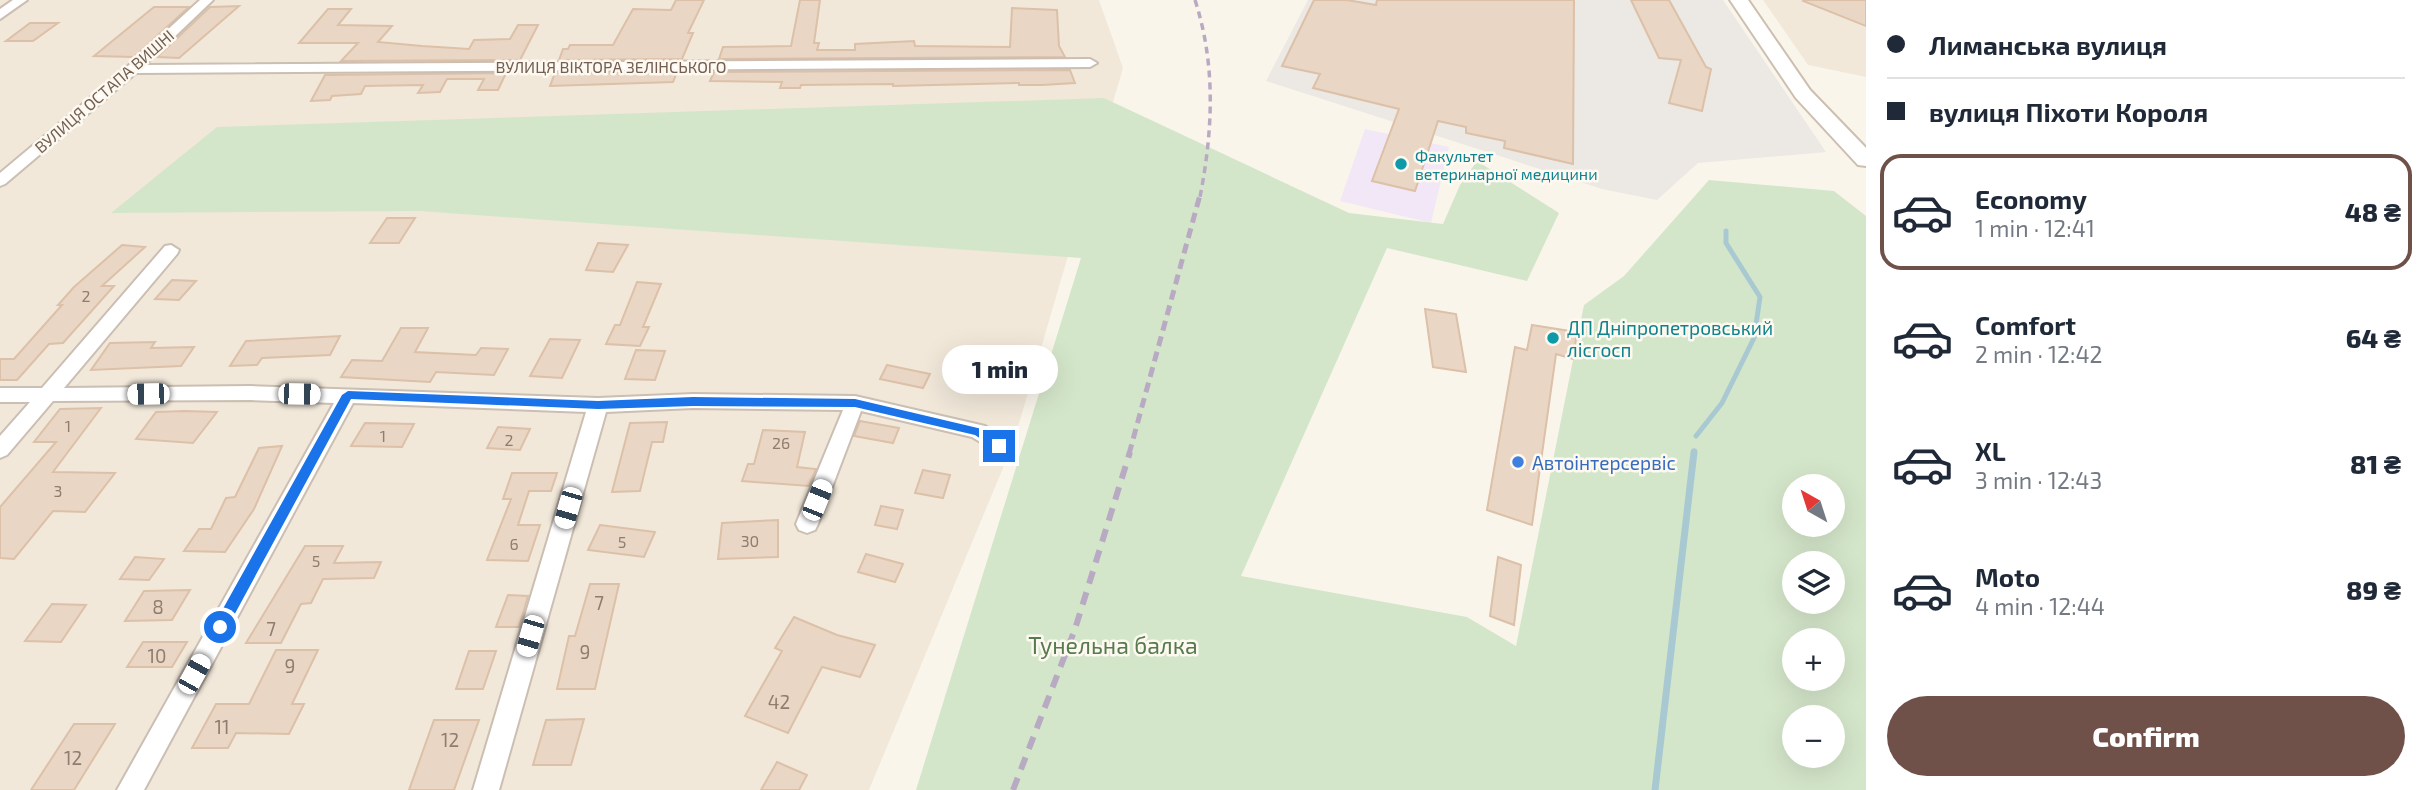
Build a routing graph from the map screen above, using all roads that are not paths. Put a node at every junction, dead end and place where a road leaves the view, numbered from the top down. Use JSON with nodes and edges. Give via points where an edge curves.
{"nodes":[{"id":1,"x":21,"y":0,"type":"edge"},
{"id":2,"x":207,"y":0,"type":"edge"},
{"id":3,"x":1739,"y":0,"type":"edge"},
{"id":4,"x":0,"y":15,"type":"edge"},
{"id":5,"x":1090,"y":63,"type":"dead end"},
{"id":6,"x":133,"y":69,"type":"junction"},
{"id":7,"x":1866,"y":160,"type":"edge"},
{"id":8,"x":0,"y":181,"type":"edge"},
{"id":9,"x":171,"y":250,"type":"dead end"},
{"id":10,"x":0,"y":395,"type":"edge"},
{"id":11,"x":348,"y":395,"type":"junction"},
{"id":12,"x":46,"y":396,"type":"junction"},
{"id":13,"x":855,"y":403,"type":"junction"},
{"id":14,"x":598,"y":405,"type":"junction"},
{"id":15,"x":999,"y":446,"type":"dead end"},
{"id":16,"x":0,"y":450,"type":"edge"},
{"id":17,"x":807,"y":524,"type":"dead end"},
{"id":18,"x":130,"y":790,"type":"edge"},
{"id":19,"x":486,"y":790,"type":"edge"}],
"edges":[{"from":1,"to":4,"type":"street"},
{"from":2,"to":6,"type":"street","name":"ВУЛИЦЯ ОСТАПА ВИШНІ"},
{"from":3,"to":7,"type":"main road","via":[[1803,94]]},
{"from":5,"to":6,"type":"street","name":"ВУЛИЦЯ ВІКТОРА ЗЕЛІНСЬКОГО"},
{"from":6,"to":8,"type":"street","name":"ВУЛИЦЯ ОСТАПА ВИШНІ"},
{"from":9,"to":12,"type":"street"},
{"from":10,"to":12,"type":"street"},
{"from":11,"to":12,"type":"street"},
{"from":11,"to":14,"type":"street"},
{"from":11,"to":18,"type":"street"},
{"from":12,"to":16,"type":"street"},
{"from":13,"to":14,"type":"street"},
{"from":13,"to":15,"type":"street","via":[[978,432]]},
{"from":13,"to":17,"type":"street"},
{"from":14,"to":19,"type":"street"}]}
